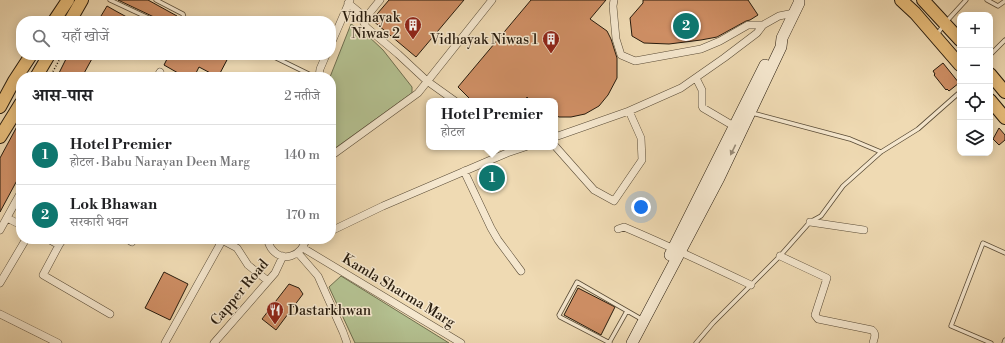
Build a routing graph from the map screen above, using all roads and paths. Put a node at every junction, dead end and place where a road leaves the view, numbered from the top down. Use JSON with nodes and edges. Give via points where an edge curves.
{"nodes":[{"id":1,"x":68,"y":0,"type":"edge"},
{"id":2,"x":110,"y":0,"type":"edge"},
{"id":3,"x":156,"y":0,"type":"edge"},
{"id":4,"x":380,"y":0,"type":"edge"},
{"id":5,"x":492,"y":0,"type":"edge"},
{"id":6,"x":614,"y":0,"type":"edge"},
{"id":7,"x":901,"y":0,"type":"edge"},
{"id":8,"x":923,"y":0,"type":"edge"},
{"id":9,"x":966,"y":0,"type":"edge"},
{"id":10,"x":988,"y":0,"type":"edge"},
{"id":11,"x":79,"y":1,"type":"edge"},
{"id":12,"x":801,"y":1,"type":"edge"},
{"id":13,"x":1005,"y":1,"type":"edge"},
{"id":14,"x":349,"y":2,"type":"edge"},
{"id":15,"x":794,"y":13,"type":"junction"},
{"id":16,"x":57,"y":16,"type":"edge"},
{"id":17,"x":72,"y":16,"type":"edge"},
{"id":18,"x":144,"y":16,"type":"edge"},
{"id":19,"x":184,"y":16,"type":"edge"},
{"id":20,"x":363,"y":21,"type":"junction"},
{"id":21,"x":946,"y":23,"type":"junction"},
{"id":22,"x":763,"y":25,"type":"junction"},
{"id":23,"x":336,"y":32,"type":"edge"},
{"id":24,"x":936,"y":36,"type":"junction"},
{"id":25,"x":957,"y":36,"type":"edge"},
{"id":26,"x":1005,"y":40,"type":"edge"},
{"id":27,"x":993,"y":52,"type":"edge"},
{"id":28,"x":28,"y":60,"type":"edge"},
{"id":29,"x":46,"y":60,"type":"edge"},
{"id":30,"x":59,"y":60,"type":"edge"},
{"id":31,"x":280,"y":60,"type":"edge"},
{"id":32,"x":324,"y":60,"type":"edge"},
{"id":33,"x":957,"y":61,"type":"edge"},
{"id":34,"x":22,"y":72,"type":"edge"},
{"id":35,"x":39,"y":72,"type":"edge"},
{"id":36,"x":53,"y":72,"type":"edge"},
{"id":37,"x":305,"y":72,"type":"edge"},
{"id":38,"x":320,"y":72,"type":"edge"},
{"id":39,"x":696,"y":78,"type":"junction"},
{"id":40,"x":993,"y":78,"type":"edge"},
{"id":41,"x":428,"y":81,"type":"junction"},
{"id":42,"x":16,"y":84,"type":"edge"},
{"id":43,"x":1005,"y":92,"type":"edge"},
{"id":44,"x":957,"y":95,"type":"edge"},
{"id":45,"x":451,"y":98,"type":"edge"},
{"id":46,"x":993,"y":104,"type":"edge"},
{"id":47,"x":0,"y":107,"type":"edge"},
{"id":48,"x":16,"y":111,"type":"edge"},
{"id":49,"x":629,"y":111,"type":"junction"},
{"id":50,"x":747,"y":112,"type":"junction"},
{"id":51,"x":1005,"y":118,"type":"edge"},
{"id":52,"x":739,"y":128,"type":"junction"},
{"id":53,"x":558,"y":136,"type":"edge"},
{"id":54,"x":0,"y":137,"type":"edge"},
{"id":55,"x":558,"y":149,"type":"edge"},
{"id":56,"x":516,"y":150,"type":"edge"},
{"id":57,"x":336,"y":152,"type":"edge"},
{"id":58,"x":881,"y":152,"type":"junction"},
{"id":59,"x":464,"y":171,"type":"junction"},
{"id":60,"x":16,"y":201,"type":"edge"},
{"id":61,"x":7,"y":218,"type":"junction"},
{"id":62,"x":16,"y":222,"type":"edge"},
{"id":63,"x":810,"y":222,"type":"junction"},
{"id":64,"x":336,"y":229,"type":"edge"},
{"id":65,"x":618,"y":229,"type":"dead end"},
{"id":66,"x":0,"y":230,"type":"edge"},
{"id":67,"x":864,"y":230,"type":"dead end"},
{"id":68,"x":23,"y":244,"type":"edge"},
{"id":69,"x":60,"y":244,"type":"edge"},
{"id":70,"x":218,"y":244,"type":"edge"},
{"id":71,"x":230,"y":244,"type":"edge"},
{"id":72,"x":269,"y":244,"type":"edge"},
{"id":73,"x":304,"y":244,"type":"edge"},
{"id":74,"x":677,"y":249,"type":"junction"},
{"id":75,"x":301,"y":250,"type":"junction"},
{"id":76,"x":1005,"y":253,"type":"edge"},
{"id":77,"x":283,"y":256,"type":"junction"},
{"id":78,"x":780,"y":256,"type":"junction"},
{"id":79,"x":521,"y":271,"type":"dead end"},
{"id":80,"x":268,"y":281,"type":"junction"},
{"id":81,"x":0,"y":282,"type":"edge"},
{"id":82,"x":751,"y":285,"type":"junction"},
{"id":83,"x":627,"y":311,"type":"junction"},
{"id":84,"x":0,"y":314,"type":"edge"},
{"id":85,"x":110,"y":314,"type":"dead end"},
{"id":86,"x":641,"y":319,"type":"junction"},
{"id":87,"x":1005,"y":340,"type":"edge"},
{"id":88,"x":58,"y":343,"type":"edge"},
{"id":89,"x":165,"y":343,"type":"edge"},
{"id":90,"x":214,"y":343,"type":"edge"},
{"id":91,"x":347,"y":343,"type":"edge"},
{"id":92,"x":460,"y":343,"type":"edge"},
{"id":93,"x":610,"y":343,"type":"edge"},
{"id":94,"x":625,"y":343,"type":"edge"},
{"id":95,"x":632,"y":343,"type":"edge"},
{"id":96,"x":696,"y":343,"type":"edge"},
{"id":97,"x":873,"y":343,"type":"edge"},
{"id":98,"x":991,"y":343,"type":"edge"},
{"id":99,"x":1004,"y":343,"type":"edge"}],
"edges":[{"from":1,"to":16,"type":"main road"},
{"from":2,"to":18,"type":"lane"},
{"from":3,"to":19,"type":"lane"},
{"from":4,"to":20,"type":"street"},
{"from":5,"to":41,"type":"street"},
{"from":6,"to":22,"type":"street","via":[[617,44],[621,55],[635,62],[701,49],[748,25]]},
{"from":7,"to":24,"type":"main road"},
{"from":8,"to":21,"type":"main road"},
{"from":9,"to":21,"type":"lane"},
{"from":10,"to":13,"type":"lane","via":[[998,6]]},
{"from":11,"to":17,"type":"main road"},
{"from":12,"to":15,"type":"street"},
{"from":14,"to":20,"type":"street","via":[[359,12]]},
{"from":14,"to":23,"type":"street"},
{"from":15,"to":22,"type":"street","via":[[779,16]]},
{"from":15,"to":50,"type":"street","via":[[782,38],[776,43]]},
{"from":20,"to":41,"type":"street","via":[[366,27]]},
{"from":21,"to":24,"type":"lane"},
{"from":21,"to":25,"type":"main road"},
{"from":22,"to":39,"type":"street","via":[[758,33]]},
{"from":24,"to":33,"type":"main road"},
{"from":26,"to":27,"type":"lane"},
{"from":28,"to":34,"type":"main road"},
{"from":29,"to":35,"type":"main road"},
{"from":30,"to":36,"type":"path"},
{"from":31,"to":37,"type":"lane"},
{"from":32,"to":38,"type":"street"},
{"from":39,"to":49,"type":"street","via":[[681,88]]},
{"from":39,"to":52,"type":"street","via":[[702,90],[703,108]]},
{"from":40,"to":43,"type":"main road"},
{"from":41,"to":45,"type":"street"},
{"from":41,"to":57,"type":"street","via":[[418,92]]},
{"from":42,"to":47,"type":"main road"},
{"from":44,"to":58,"type":"lane","via":[[918,129]]},
{"from":46,"to":51,"type":"main road"},
{"from":48,"to":54,"type":"main road"},
{"from":49,"to":53,"type":"street"},
{"from":49,"to":55,"type":"street","via":[[641,138],[642,160],[614,201],[594,190]]},
{"from":50,"to":52,"type":"street"},
{"from":50,"to":58,"type":"lane","via":[[850,139]]},
{"from":52,"to":74,"type":"street"},
{"from":56,"to":59,"type":"street"},
{"from":58,"to":63,"type":"lane","via":[[843,186],[821,216]]},
{"from":59,"to":64,"type":"street"},
{"from":59,"to":79,"type":"street","via":[[491,228]]},
{"from":60,"to":61,"type":"street"},
{"from":61,"to":62,"type":"street"},
{"from":61,"to":66,"type":"street"},
{"from":63,"to":67,"type":"street"},
{"from":63,"to":78,"type":"lane"},
{"from":65,"to":74,"type":"street","via":[[624,227]]},
{"from":68,"to":81,"type":"street"},
{"from":69,"to":85,"type":"street","via":[[43,275]]},
{"from":70,"to":89,"type":"street"},
{"from":71,"to":80,"type":"street","via":[[237,248],[248,265]]},
{"from":72,"to":77,"type":"street","via":[[276,253]]},
{"from":73,"to":75,"type":"street"},
{"from":74,"to":82,"type":"street"},
{"from":74,"to":86,"type":"street"},
{"from":75,"to":77,"type":"street","via":[[290,256]]},
{"from":75,"to":91,"type":"street","via":[[318,276]]},
{"from":75,"to":92,"type":"street","name":"Kamla Sharma Marg"},
{"from":76,"to":98,"type":"lane","via":[[983,243],[951,326]]},
{"from":77,"to":80,"type":"street","name":"Capper Road"},
{"from":78,"to":82,"type":"lane"},
{"from":78,"to":97,"type":"street","via":[[827,278],[815,315],[818,319],[872,330],[875,335]]},
{"from":80,"to":90,"type":"street","name":"Capper Road"},
{"from":82,"to":96,"type":"lane"},
{"from":83,"to":86,"type":"lane"},
{"from":83,"to":93,"type":"lane"},
{"from":83,"to":93,"type":"lane","via":[[577,282],[559,315]]},
{"from":84,"to":88,"type":"street"},
{"from":86,"to":94,"type":"street"},
{"from":86,"to":95,"type":"street"},
{"from":87,"to":99,"type":"lane"}]}
